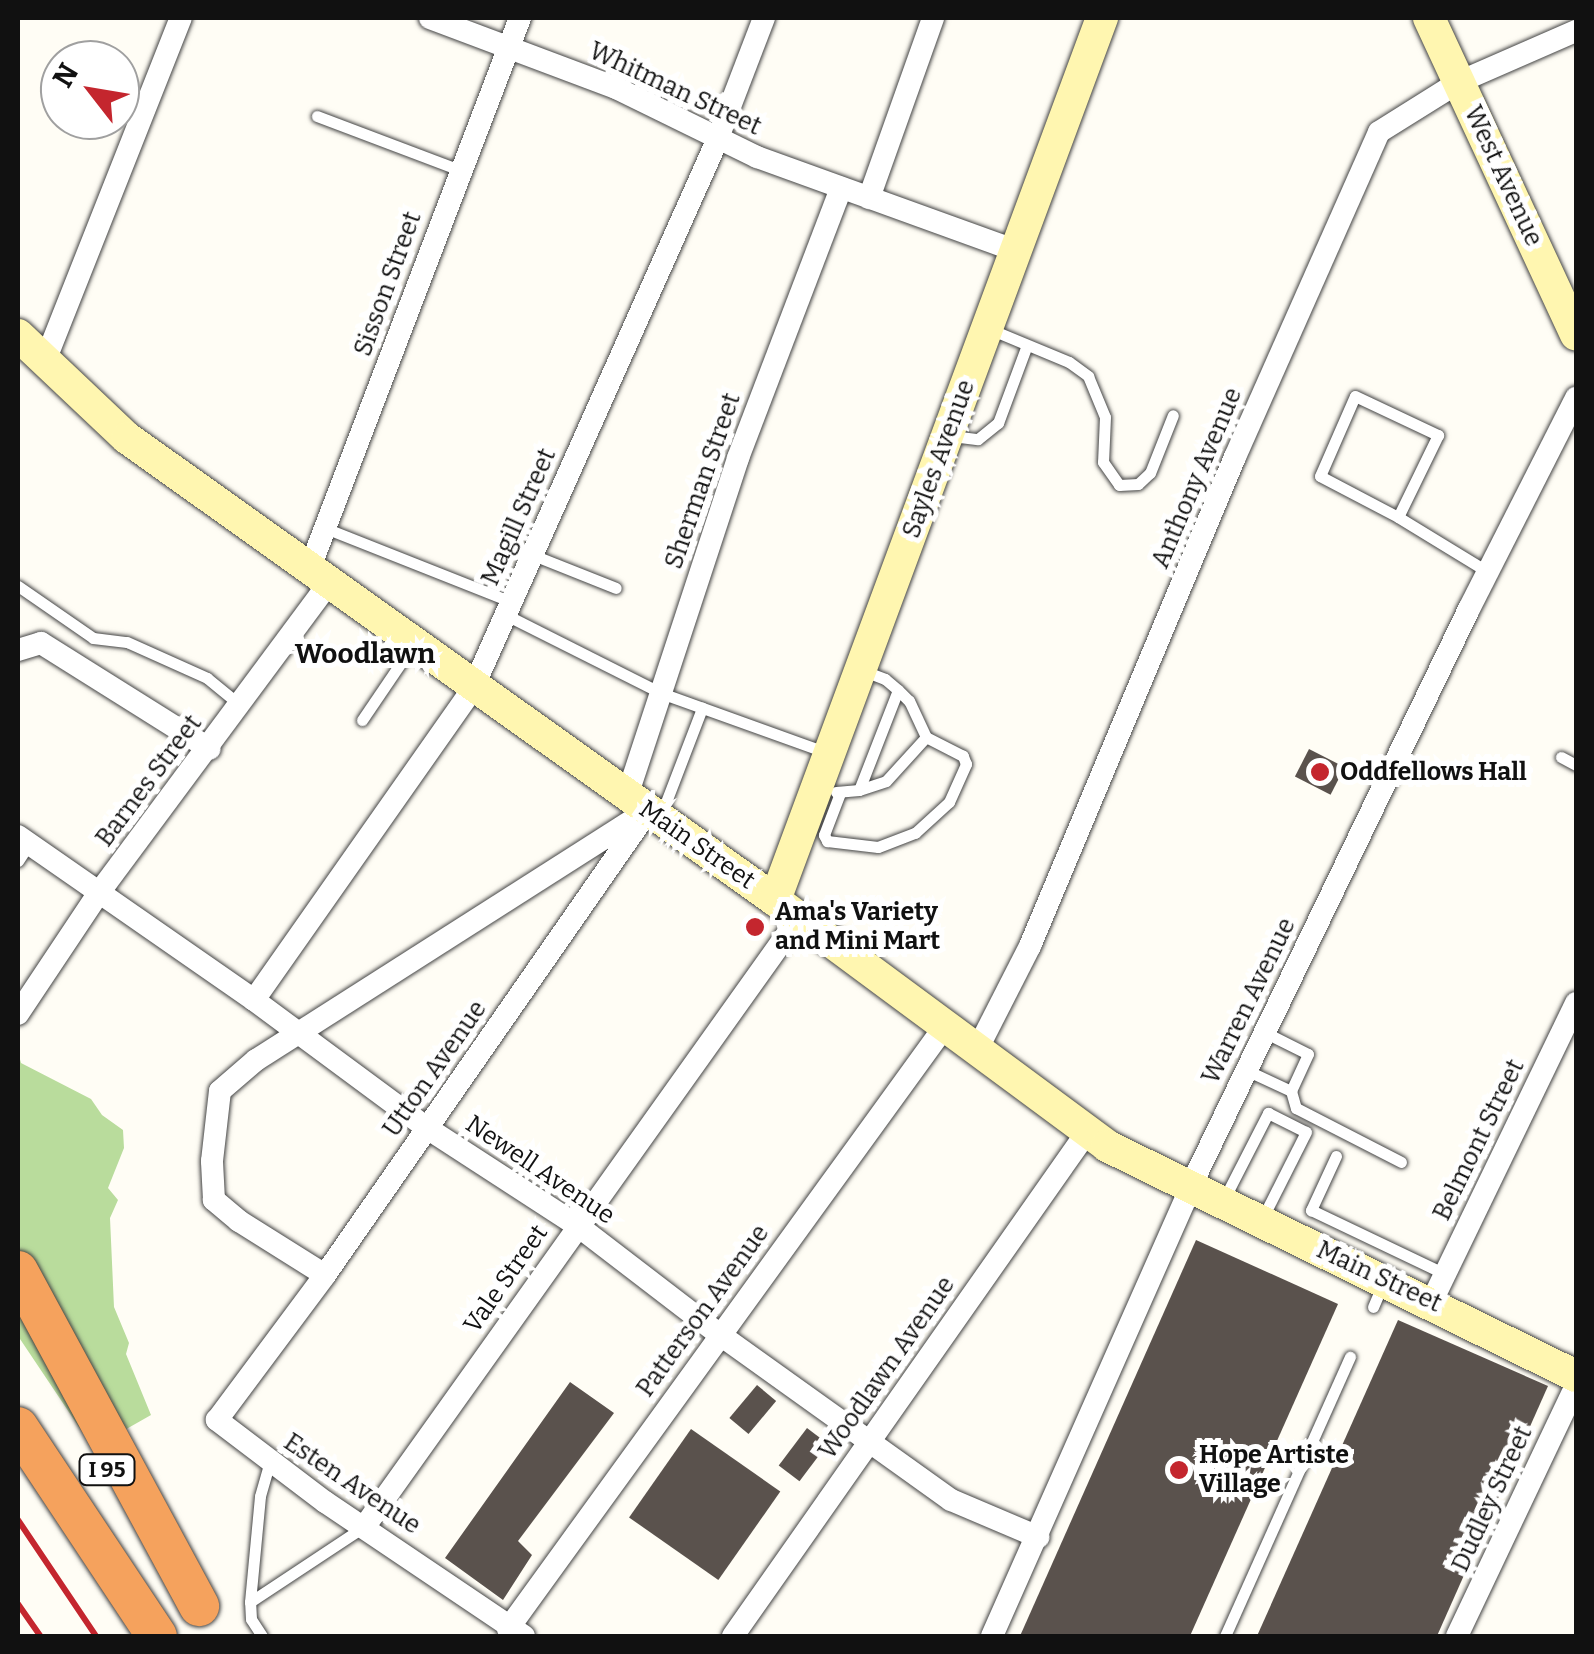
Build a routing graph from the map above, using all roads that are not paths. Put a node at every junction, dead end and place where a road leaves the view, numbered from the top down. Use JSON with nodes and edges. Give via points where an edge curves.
{"nodes":[{"id":1,"x":180,"y":18,"type":"edge"},
{"id":2,"x":430,"y":18,"type":"edge"},
{"id":3,"x":520,"y":18,"type":"edge"},
{"id":4,"x":764,"y":18,"type":"edge"},
{"id":5,"x":933,"y":18,"type":"edge"},
{"id":6,"x":1102,"y":18,"type":"edge"},
{"id":7,"x":1429,"y":18,"type":"edge"},
{"id":8,"x":1576,"y":31,"type":"edge"},
{"id":9,"x":509,"y":47,"type":"junction"},
{"id":10,"x":1460,"y":82,"type":"junction"},
{"id":11,"x":317,"y":116,"type":"dead end"},
{"id":12,"x":718,"y":138,"type":"junction"},
{"id":13,"x":460,"y":170,"type":"junction"},
{"id":14,"x":841,"y":188,"type":"junction"},
{"id":15,"x":869,"y":198,"type":"junction"},
{"id":16,"x":1016,"y":251,"type":"junction"},
{"id":17,"x":988,"y":329,"type":"junction"},
{"id":18,"x":1576,"y":334,"type":"edge"},
{"id":19,"x":18,"y":335,"type":"edge"},
{"id":20,"x":1027,"y":345,"type":"junction"},
{"id":21,"x":45,"y":360,"type":"junction"},
{"id":22,"x":1576,"y":398,"type":"edge"},
{"id":23,"x":1173,"y":415,"type":"dead end"},
{"id":24,"x":948,"y":435,"type":"junction"},
{"id":25,"x":1398,"y":517,"type":"junction"},
{"id":26,"x":325,"y":528,"type":"junction"},
{"id":27,"x":533,"y":555,"type":"junction"},
{"id":28,"x":1488,"y":572,"type":"junction"},
{"id":29,"x":319,"y":577,"type":"junction"},
{"id":30,"x":18,"y":586,"type":"edge"},
{"id":31,"x":616,"y":588,"type":"dead end"},
{"id":32,"x":508,"y":609,"type":"junction"},
{"id":33,"x":413,"y":645,"type":"junction"},
{"id":34,"x":18,"y":650,"type":"edge"},
{"id":35,"x":860,"y":670,"type":"junction"},
{"id":36,"x":473,"y":688,"type":"junction"},
{"id":37,"x":898,"y":690,"type":"junction"},
{"id":38,"x":660,"y":692,"type":"junction"},
{"id":39,"x":241,"y":705,"type":"junction"},
{"id":40,"x":702,"y":708,"type":"junction"},
{"id":41,"x":362,"y":720,"type":"dead end"},
{"id":42,"x":926,"y":737,"type":"junction"},
{"id":43,"x":210,"y":749,"type":"junction"},
{"id":44,"x":829,"y":754,"type":"junction"},
{"id":45,"x":1561,"y":757,"type":"dead end"},
{"id":46,"x":1576,"y":765,"type":"edge"},
{"id":47,"x":828,"y":789,"type":"junction"},
{"id":48,"x":859,"y":790,"type":"junction"},
{"id":49,"x":645,"y":809,"type":"junction"},
{"id":50,"x":21,"y":847,"type":"edge"},
{"id":51,"x":98,"y":894,"type":"junction"},
{"id":52,"x":787,"y":909,"type":"junction"},
{"id":53,"x":254,"y":1000,"type":"junction"},
{"id":54,"x":1576,"y":1003,"type":"edge"},
{"id":55,"x":18,"y":1014,"type":"edge"},
{"id":56,"x":944,"y":1026,"type":"junction"},
{"id":57,"x":1264,"y":1032,"type":"junction"},
{"id":58,"x":299,"y":1033,"type":"junction"},
{"id":59,"x":977,"y":1050,"type":"junction"},
{"id":60,"x":1246,"y":1070,"type":"junction"},
{"id":61,"x":1291,"y":1091,"type":"junction"},
{"id":62,"x":427,"y":1128,"type":"junction"},
{"id":63,"x":1088,"y":1132,"type":"junction"},
{"id":64,"x":1336,"y":1156,"type":"dead end"},
{"id":65,"x":1401,"y":1162,"type":"dead end"},
{"id":66,"x":1189,"y":1188,"type":"junction"},
{"id":67,"x":1221,"y":1204,"type":"junction"},
{"id":68,"x":1260,"y":1223,"type":"junction"},
{"id":69,"x":578,"y":1226,"type":"junction"},
{"id":70,"x":1342,"y":1242,"type":"junction"},
{"id":71,"x":18,"y":1271,"type":"edge"},
{"id":72,"x":326,"y":1275,"type":"junction"},
{"id":73,"x":1438,"y":1288,"type":"junction"},
{"id":74,"x":18,"y":1333,"type":"edge"},
{"id":75,"x":719,"y":1334,"type":"junction"},
{"id":76,"x":264,"y":1357,"type":"joint"},
{"id":77,"x":1350,"y":1357,"type":"dead end"},
{"id":78,"x":1576,"y":1376,"type":"edge"},
{"id":79,"x":1576,"y":1385,"type":"edge"},
{"id":80,"x":18,"y":1427,"type":"edge"},
{"id":81,"x":869,"y":1440,"type":"junction"},
{"id":82,"x":270,"y":1462,"type":"junction"},
{"id":83,"x":365,"y":1526,"type":"junction"},
{"id":84,"x":1038,"y":1537,"type":"junction"},
{"id":85,"x":250,"y":1602,"type":"junction"},
{"id":86,"x":209,"y":1621,"type":"edge"},
{"id":87,"x":516,"y":1633,"type":"edge"},
{"id":88,"x":158,"y":1636,"type":"edge"},
{"id":89,"x":262,"y":1636,"type":"edge"},
{"id":90,"x":733,"y":1636,"type":"edge"},
{"id":91,"x":992,"y":1636,"type":"edge"},
{"id":92,"x":1225,"y":1636,"type":"edge"},
{"id":93,"x":1457,"y":1636,"type":"edge"}],
"edges":[{"from":1,"to":21,"type":"street"},
{"from":2,"to":9,"type":"street","name":"Whitman Street"},
{"from":3,"to":9,"type":"street","name":"Sisson Street"},
{"from":4,"to":12,"type":"street","name":"Magill Street"},
{"from":5,"to":15,"type":"street"},
{"from":6,"to":16,"type":"main road","name":"Sayles Avenue"},
{"from":7,"to":10,"type":"main road","name":"West Avenue"},
{"from":8,"to":10,"type":"street","name":"Anthony Avenue"},
{"from":9,"to":12,"type":"street","name":"Whitman Street","via":[[616,88]]},
{"from":9,"to":13,"type":"street","name":"Sisson Street"},
{"from":10,"to":18,"type":"main road","name":"West Avenue"},
{"from":10,"to":59,"type":"street","name":"Anthony Avenue","via":[[1379,132],[1364,162],[1030,946]]},
{"from":11,"to":13,"type":"lane"},
{"from":12,"to":14,"type":"street","name":"Whitman Street"},
{"from":12,"to":27,"type":"street","name":"Magill Street"},
{"from":13,"to":26,"type":"street","name":"Sisson Street"},
{"from":14,"to":15,"type":"street","name":"Whitman Street"},
{"from":14,"to":38,"type":"street","name":"Sherman Street","via":[[738,458]]},
{"from":15,"to":16,"type":"street"},
{"from":16,"to":17,"type":"main road","name":"Sayles Avenue"},
{"from":17,"to":20,"type":"lane"},
{"from":17,"to":24,"type":"main road","name":"Sayles Avenue"},
{"from":19,"to":21,"type":"main road","name":"Main Street"},
{"from":20,"to":23,"type":"lane","via":[[1088,376],[1105,417],[1103,462],[1119,485],[1138,484],[1150,474]]},
{"from":20,"to":24,"type":"lane","via":[[998,423],[978,439]]},
{"from":21,"to":29,"type":"main road","name":"Main Street","via":[[127,438]]},
{"from":22,"to":28,"type":"street","name":"Warren Avenue"},
{"from":24,"to":35,"type":"main road","name":"Sayles Avenue"},
{"from":25,"to":25,"type":"lane","via":[[1438,436],[1355,396],[1320,476]]},
{"from":25,"to":28,"type":"lane"},
{"from":26,"to":29,"type":"street","name":"Sisson Street"},
{"from":26,"to":32,"type":"lane"},
{"from":27,"to":31,"type":"lane"},
{"from":27,"to":32,"type":"street","name":"Magill Street"},
{"from":28,"to":57,"type":"street","name":"Warren Avenue"},
{"from":29,"to":33,"type":"main road","name":"Main Street"},
{"from":29,"to":39,"type":"street","name":"Barnes Street"},
{"from":30,"to":39,"type":"lane","via":[[93,638],[126,642],[207,678]]},
{"from":32,"to":36,"type":"street","name":"Magill Street"},
{"from":32,"to":38,"type":"lane"},
{"from":33,"to":36,"type":"main road","name":"Main Street"},
{"from":33,"to":41,"type":"lane"},
{"from":34,"to":43,"type":"street","via":[[42,643]]},
{"from":35,"to":37,"type":"lane"},
{"from":35,"to":44,"type":"main road","name":"Sayles Avenue"},
{"from":36,"to":49,"type":"main road","name":"Main Street"},
{"from":36,"to":53,"type":"street","name":"Magill Street"},
{"from":37,"to":42,"type":"lane"},
{"from":37,"to":48,"type":"lane"},
{"from":38,"to":40,"type":"lane"},
{"from":38,"to":49,"type":"street","name":"Sherman Street"},
{"from":39,"to":43,"type":"street","name":"Barnes Street"},
{"from":40,"to":44,"type":"lane"},
{"from":40,"to":49,"type":"lane"},
{"from":42,"to":47,"type":"lane","via":[[964,756],[966,764],[949,802],[916,833],[878,847],[827,841]]},
{"from":42,"to":48,"type":"lane","via":[[886,781]]},
{"from":43,"to":51,"type":"street","name":"Barnes Street"},
{"from":44,"to":47,"type":"main road","name":"Sayles Avenue"},
{"from":45,"to":46,"type":"lane"},
{"from":47,"to":48,"type":"lane"},
{"from":47,"to":52,"type":"main road","name":"Sayles Avenue"},
{"from":49,"to":52,"type":"main road","name":"Main Street"},
{"from":49,"to":58,"type":"street"},
{"from":49,"to":62,"type":"street","name":"Utton Avenue"},
{"from":50,"to":51,"type":"street","name":"Newell Avenue"},
{"from":51,"to":53,"type":"street","name":"Newell Avenue"},
{"from":51,"to":55,"type":"street","name":"Barnes Street"},
{"from":52,"to":56,"type":"main road","name":"Main Street"},
{"from":52,"to":69,"type":"street","name":"Vale Street"},
{"from":53,"to":58,"type":"street","name":"Newell Avenue"},
{"from":54,"to":73,"type":"street","name":"Belmont Street"},
{"from":56,"to":59,"type":"main road","name":"Main Street"},
{"from":56,"to":75,"type":"street","name":"Patterson Avenue"},
{"from":57,"to":60,"type":"street","name":"Warren Avenue"},
{"from":57,"to":61,"type":"lane","via":[[1308,1054]]},
{"from":58,"to":62,"type":"street","name":"Newell Avenue"},
{"from":58,"to":72,"type":"street","via":[[220,1091],[214,1200]]},
{"from":59,"to":63,"type":"main road","name":"Main Street"},
{"from":60,"to":61,"type":"lane"},
{"from":60,"to":66,"type":"street","name":"Warren Avenue"},
{"from":61,"to":65,"type":"lane","via":[[1296,1108]]},
{"from":62,"to":69,"type":"street","name":"Newell Avenue"},
{"from":62,"to":72,"type":"street","name":"Utton Avenue"},
{"from":63,"to":66,"type":"main road","name":"Main Street"},
{"from":63,"to":81,"type":"street","name":"Woodlawn Avenue"},
{"from":64,"to":70,"type":"lane","via":[[1311,1210]]},
{"from":66,"to":67,"type":"main road","name":"Main Street"},
{"from":66,"to":84,"type":"street","name":"Warren Avenue"},
{"from":67,"to":68,"type":"main road","name":"Main Street"},
{"from":67,"to":68,"type":"lane","via":[[1268,1112],[1306,1132]]},
{"from":68,"to":70,"type":"main road","name":"Main Street"},
{"from":69,"to":75,"type":"street","name":"Newell Avenue"},
{"from":69,"to":83,"type":"street","name":"Vale Street"},
{"from":70,"to":73,"type":"main road","name":"Main Street","via":[[1390,1282]]},
{"from":71,"to":86,"type":"highway"},
{"from":72,"to":76,"type":"street","name":"Utton Avenue"},
{"from":73,"to":78,"type":"main road","name":"Main Street"},
{"from":74,"to":86,"type":"highway","number":"I 95"},
{"from":75,"to":81,"type":"street","name":"Newell Avenue"},
{"from":75,"to":87,"type":"street","name":"Patterson Avenue"},
{"from":76,"to":82,"type":"street","name":"Esten Avenue","via":[[217,1420]]},
{"from":77,"to":92,"type":"lane"},
{"from":79,"to":93,"type":"street","name":"Dudley Street"},
{"from":80,"to":88,"type":"highway","number":"I 95"},
{"from":81,"to":84,"type":"street","name":"Newell Avenue","via":[[951,1500]]},
{"from":81,"to":90,"type":"street","name":"Woodlawn Avenue"},
{"from":82,"to":83,"type":"street","name":"Esten Avenue"},
{"from":82,"to":85,"type":"lane","via":[[260,1496]]},
{"from":83,"to":85,"type":"lane"},
{"from":83,"to":87,"type":"street","name":"Esten Avenue"},
{"from":84,"to":91,"type":"street","name":"Warren Avenue"},
{"from":85,"to":89,"type":"lane","via":[[251,1620]]}]}
